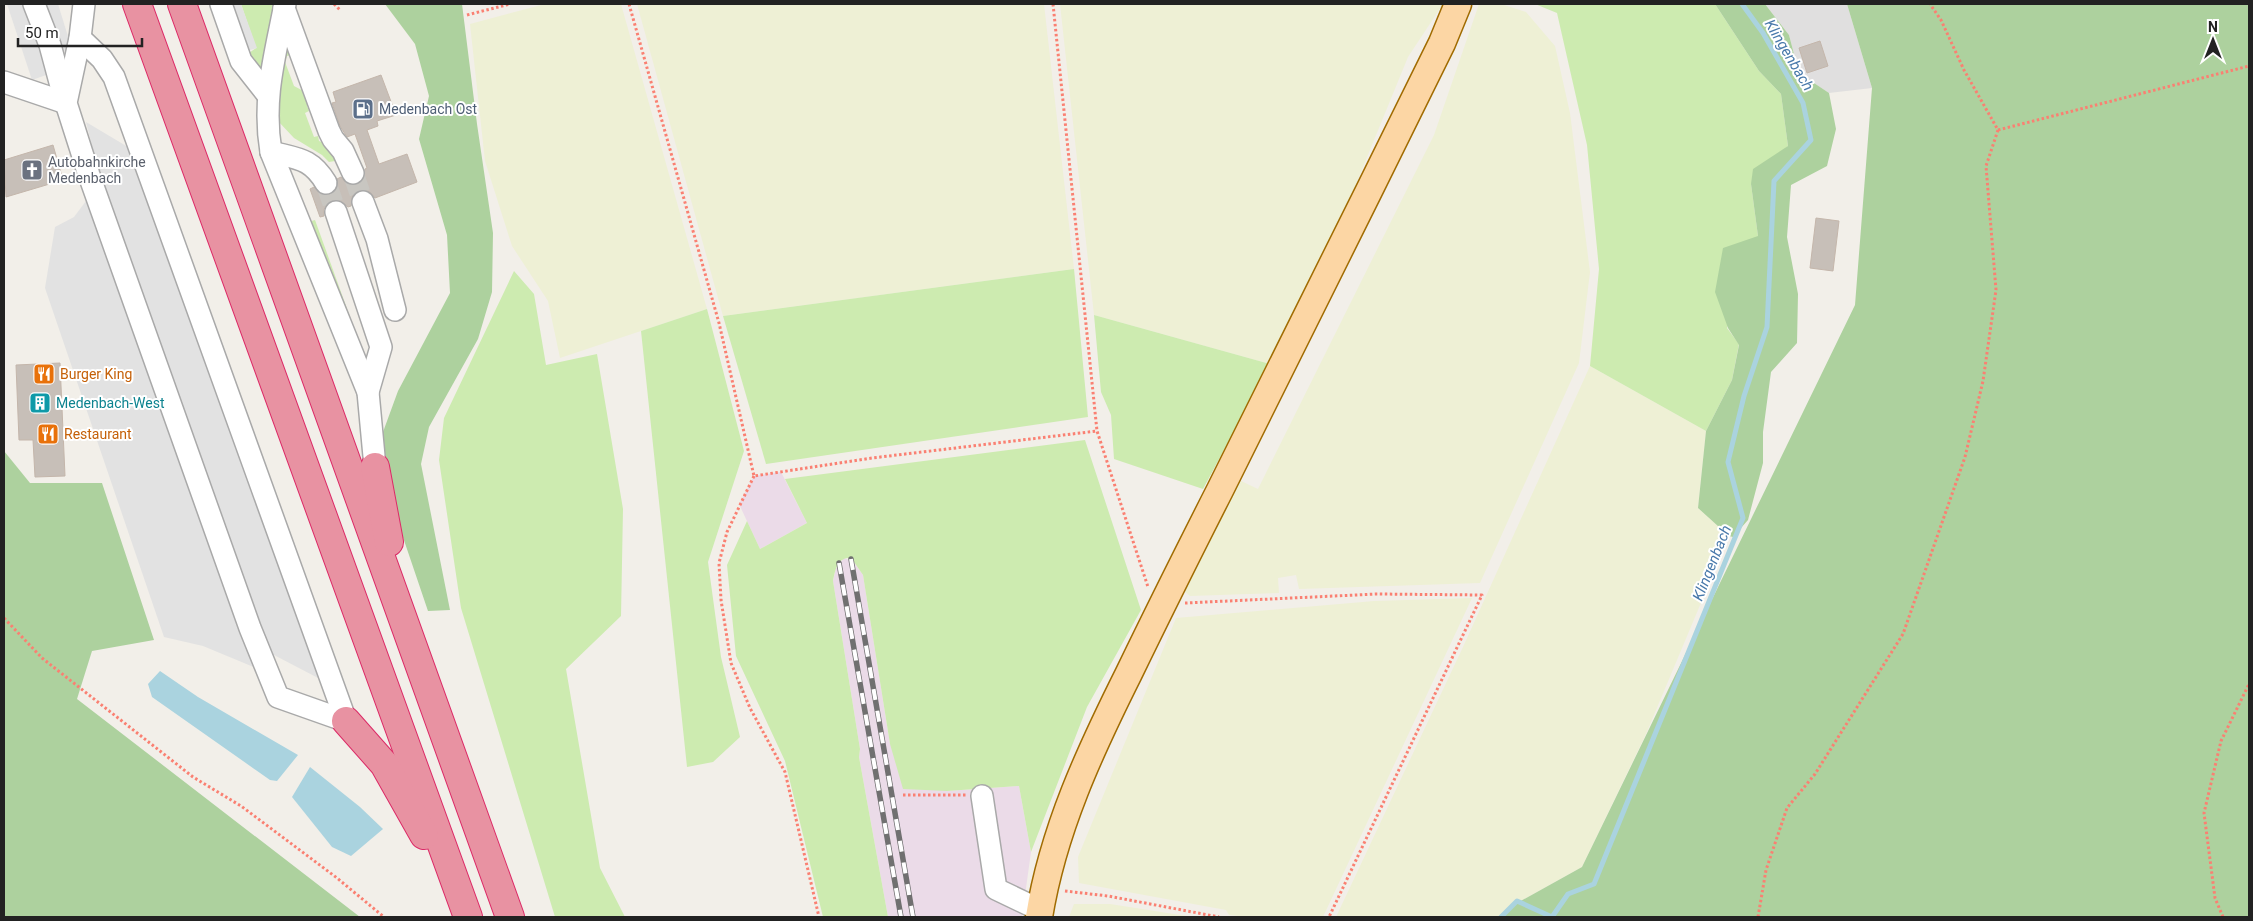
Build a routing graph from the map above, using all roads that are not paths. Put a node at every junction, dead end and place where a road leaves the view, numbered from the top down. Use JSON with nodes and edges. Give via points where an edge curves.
{"nodes":[{"id":1,"x":34,"y":4,"type":"edge"},
{"id":2,"x":84,"y":4,"type":"edge"},
{"id":3,"x":137,"y":4,"type":"edge"},
{"id":4,"x":182,"y":4,"type":"edge"},
{"id":5,"x":221,"y":4,"type":"edge"},
{"id":6,"x":1458,"y":4,"type":"edge"},
{"id":7,"x":285,"y":6,"type":"edge"},
{"id":8,"x":80,"y":38,"type":"junction"},
{"id":9,"x":4,"y":82,"type":"edge"},
{"id":10,"x":267,"y":94,"type":"junction"},
{"id":11,"x":66,"y":103,"type":"junction"},
{"id":12,"x":272,"y":152,"type":"junction"},
{"id":13,"x":353,"y":173,"type":"tunnel mouth"},
{"id":14,"x":326,"y":183,"type":"tunnel mouth"},
{"id":15,"x":363,"y":202,"type":"tunnel mouth"},
{"id":16,"x":336,"y":212,"type":"tunnel mouth"},
{"id":17,"x":395,"y":310,"type":"dead end"},
{"id":18,"x":368,"y":392,"type":"junction"},
{"id":19,"x":375,"y":467,"type":"joint"},
{"id":20,"x":406,"y":627,"type":"junction"},
{"id":21,"x":346,"y":721,"type":"junction"},
{"id":22,"x":982,"y":796,"type":"road end"},
{"id":23,"x":1041,"y":904,"type":"edge"},
{"id":24,"x":466,"y":910,"type":"edge"},
{"id":25,"x":510,"y":917,"type":"edge"}],
"edges":[{"from":1,"to":11,"type":"lane"},
{"from":2,"to":8,"type":"lane"},
{"from":3,"to":24,"type":"highway"},
{"from":4,"to":20,"type":"highway"},
{"from":5,"to":10,"type":"lane","via":[[241,61]]},
{"from":6,"to":23,"type":"main road","via":[[1442,43],[1098,734],[1073,792]]},
{"from":7,"to":10,"type":"lane"},
{"from":7,"to":13,"type":"lane","via":[[329,130]]},
{"from":8,"to":11,"type":"lane"},
{"from":8,"to":21,"type":"lane","via":[[102,59],[114,77]]},
{"from":9,"to":11,"type":"lane"},
{"from":10,"to":12,"type":"lane","via":[[267,130]]},
{"from":11,"to":21,"type":"lane","via":[[247,618],[278,697]]},
{"from":12,"to":14,"type":"lane","via":[[303,160],[318,169]]},
{"from":12,"to":18,"type":"lane"},
{"from":15,"to":17,"type":"lane","via":[[377,239]]},
{"from":16,"to":18,"type":"lane","via":[[382,347]]},
{"from":18,"to":19,"type":"lane"},
{"from":19,"to":20,"type":"highway"},
{"from":20,"to":25,"type":"highway"},
{"from":21,"to":24,"type":"highway","via":[[384,764]]},
{"from":22,"to":23,"type":"lane","via":[[996,889]]}]}
